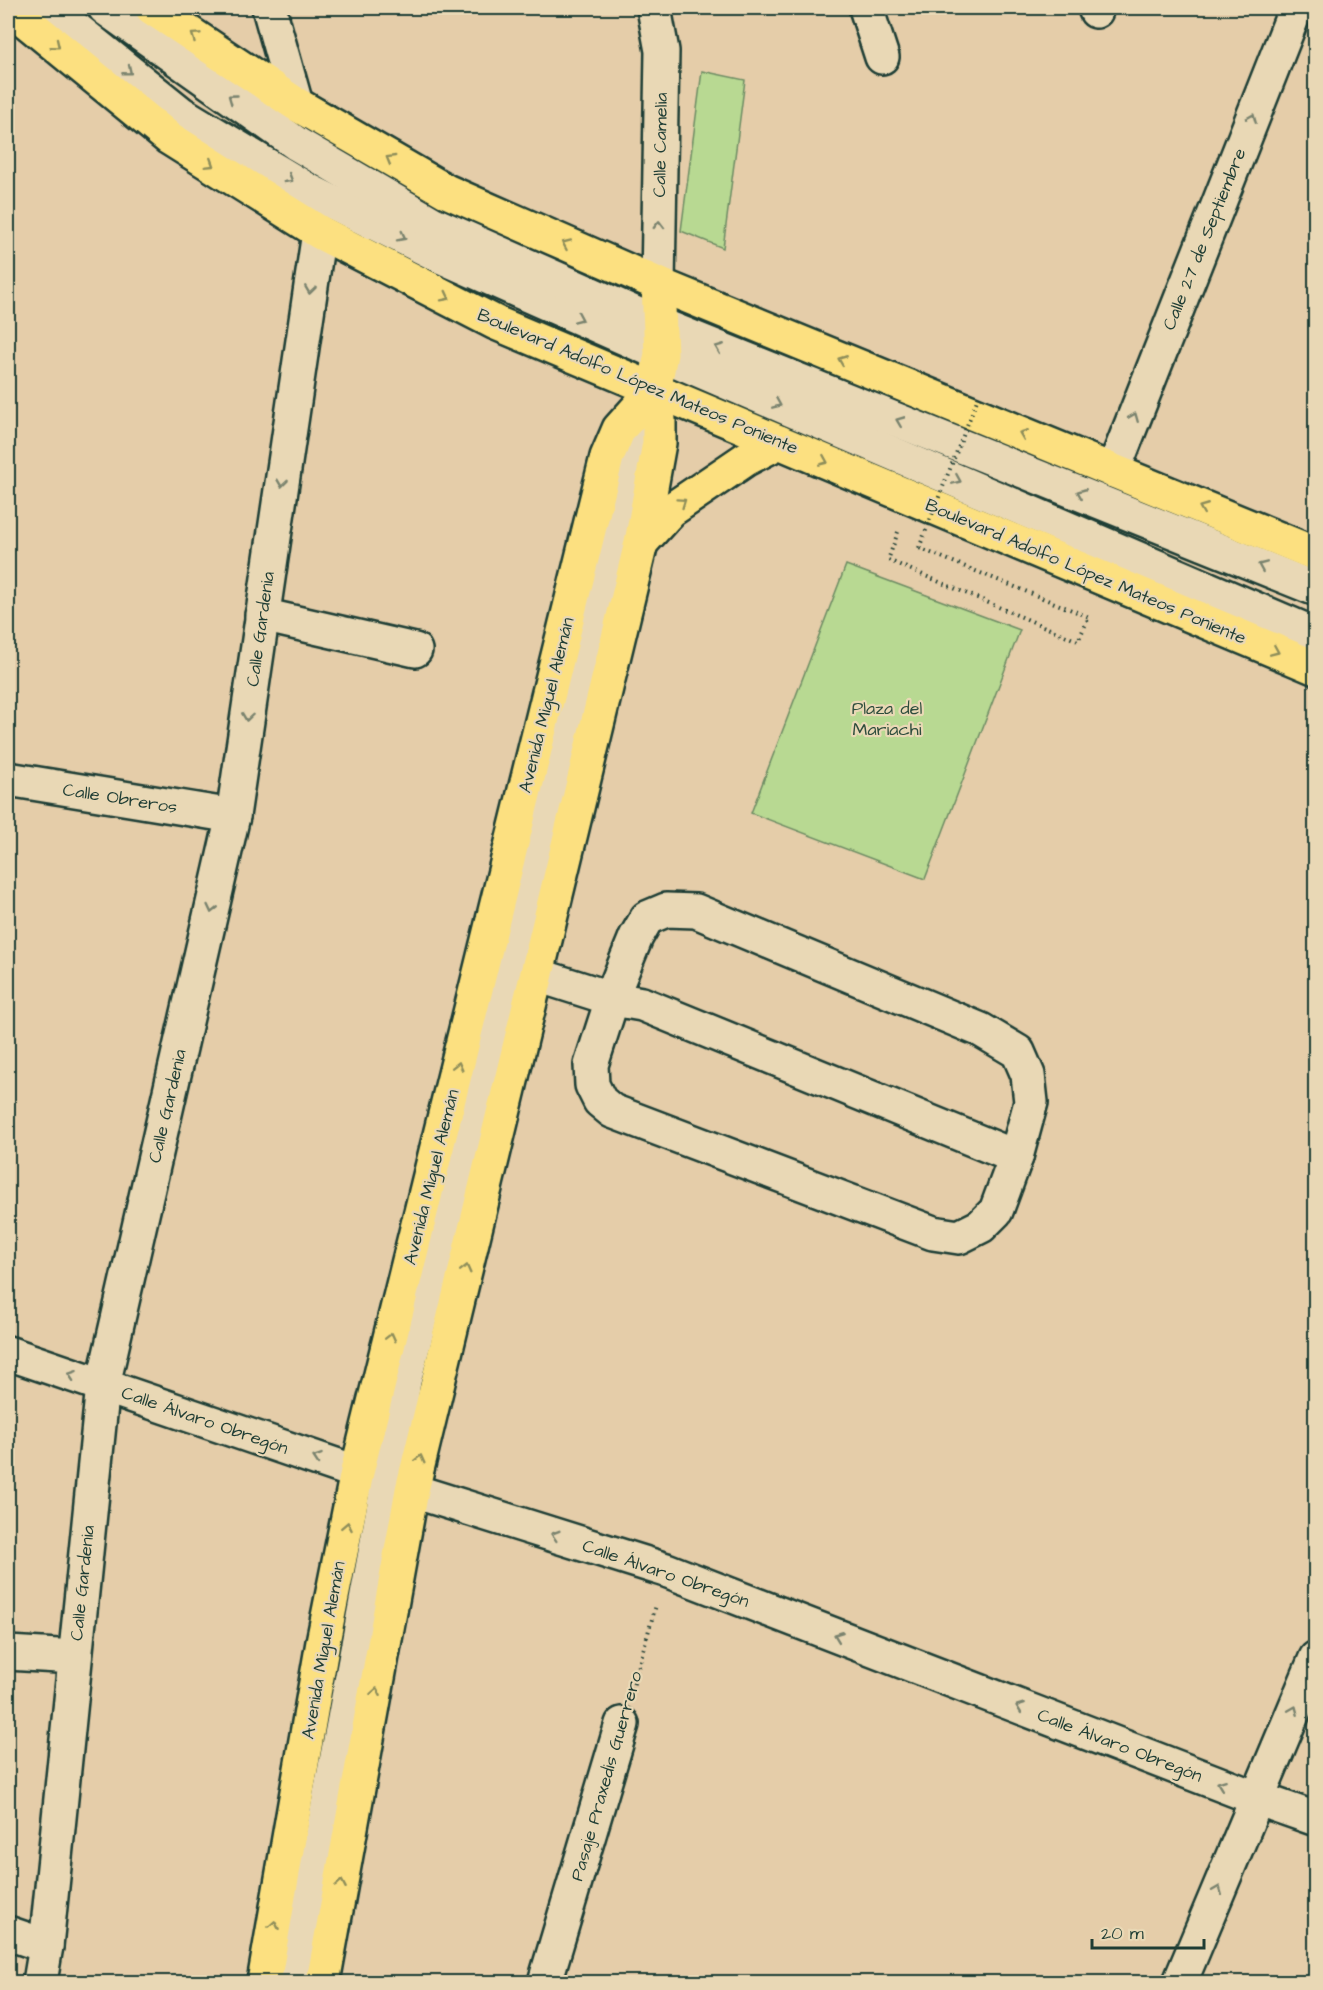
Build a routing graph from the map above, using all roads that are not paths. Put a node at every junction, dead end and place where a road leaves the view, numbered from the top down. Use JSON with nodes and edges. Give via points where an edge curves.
{"nodes":[{"id":1,"x":10,"y":8,"type":"edge"},
{"id":2,"x":50,"y":8,"type":"edge"},
{"id":3,"x":105,"y":8,"type":"edge"},
{"id":4,"x":152,"y":8,"type":"edge"},
{"id":5,"x":269,"y":8,"type":"edge"},
{"id":6,"x":654,"y":8,"type":"edge"},
{"id":7,"x":866,"y":8,"type":"edge"},
{"id":8,"x":1296,"y":8,"type":"edge"},
{"id":9,"x":882,"y":57,"type":"dead end"},
{"id":10,"x":296,"y":104,"type":"junction"},
{"id":11,"x":319,"y":232,"type":"junction"},
{"id":12,"x":658,"y":284,"type":"junction"},
{"id":13,"x":660,"y":339,"type":"junction"},
{"id":14,"x":654,"y":390,"type":"junction"},
{"id":15,"x":779,"y":442,"type":"junction"},
{"id":16,"x":1113,"y":471,"type":"junction"},
{"id":17,"x":641,"y":543,"type":"junction"},
{"id":18,"x":1316,"y":554,"type":"edge"},
{"id":19,"x":1316,"y":589,"type":"edge"},
{"id":20,"x":262,"y":615,"type":"junction"},
{"id":21,"x":1316,"y":635,"type":"edge"},
{"id":22,"x":415,"y":650,"type":"dead end"},
{"id":23,"x":1316,"y":668,"type":"edge"},
{"id":24,"x":8,"y":779,"type":"edge"},
{"id":25,"x":233,"y":816,"type":"junction"},
{"id":26,"x":540,"y":965,"type":"junction"},
{"id":27,"x":624,"y":995,"type":"junction"},
{"id":28,"x":1016,"y":1157,"type":"junction"},
{"id":29,"x":8,"y":1353,"type":"edge"},
{"id":30,"x":103,"y":1385,"type":"junction"},
{"id":31,"x":357,"y":1472,"type":"junction"},
{"id":32,"x":400,"y":1487,"type":"junction"},
{"id":33,"x":8,"y":1653,"type":"edge"},
{"id":34,"x":75,"y":1657,"type":"junction"},
{"id":35,"x":1316,"y":1658,"type":"edge"},
{"id":36,"x":622,"y":1724,"type":"road end"},
{"id":37,"x":1256,"y":1798,"type":"junction"},
{"id":38,"x":1316,"y":1819,"type":"edge"},
{"id":39,"x":8,"y":1933,"type":"edge"},
{"id":40,"x":46,"y":1946,"type":"junction"},
{"id":41,"x":40,"y":1983,"type":"edge"},
{"id":42,"x":264,"y":1983,"type":"edge"},
{"id":43,"x":295,"y":1983,"type":"edge"},
{"id":44,"x":323,"y":1983,"type":"edge"},
{"id":45,"x":545,"y":1983,"type":"edge"},
{"id":46,"x":1180,"y":1983,"type":"edge"}],
"edges":[{"from":1,"to":11,"type":"main road","name":"Boulevard Adolfo López Mateos Poniente","one_way":true,"via":[[169,138]]},
{"from":2,"to":13,"type":"street","one_way":true,"via":[[182,114],[308,190],[442,257]]},
{"from":13,"to":3,"type":"street","one_way":true,"via":[[432,223],[297,144]]},
{"from":10,"to":4,"type":"main road","one_way":true},
{"from":5,"to":10,"type":"street"},
{"from":12,"to":6,"type":"street","name":"Calle Camelia","one_way":true,"via":[[662,51]]},
{"from":7,"to":9,"type":"street"},
{"from":16,"to":8,"type":"street","name":"Calle 27 de Septiembre","one_way":true},
{"from":12,"to":10,"type":"main road","one_way":true,"via":[[446,191]]},
{"from":11,"to":14,"type":"main road","name":"Boulevard Adolfo López Mateos Poniente","one_way":true,"via":[[496,322]]},
{"from":11,"to":20,"type":"street","name":"Calle Gardenia","one_way":true},
{"from":12,"to":13,"type":"main road"},
{"from":16,"to":12,"type":"main road","one_way":true},
{"from":13,"to":14,"type":"main road"},
{"from":19,"to":13,"type":"street","one_way":true},
{"from":13,"to":21,"type":"street","one_way":true,"via":[[1095,539]]},
{"from":14,"to":15,"type":"main road","name":"Boulevard Adolfo López Mateos Poniente"},
{"from":14,"to":17,"type":"main road","via":[[659,443]]},
{"from":31,"to":14,"type":"main road","name":"Avenida Miguel Alemán","one_way":true,"via":[[607,457],[619,429]]},
{"from":14,"to":32,"type":"street","via":[[501,1010],[404,1381]]},
{"from":17,"to":15,"type":"main road","one_way":true,"via":[[671,510],[746,459]]},
{"from":15,"to":23,"type":"main road","name":"Boulevard Adolfo López Mateos Poniente","one_way":true},
{"from":18,"to":16,"type":"main road","one_way":true},
{"from":17,"to":26,"type":"main road"},
{"from":20,"to":22,"type":"street"},
{"from":20,"to":25,"type":"street","name":"Calle Gardenia","one_way":true},
{"from":24,"to":25,"type":"street","name":"Calle Obreros"},
{"from":25,"to":30,"type":"street","name":"Calle Gardenia","one_way":true},
{"from":26,"to":27,"type":"street"},
{"from":32,"to":26,"type":"main road","one_way":true},
{"from":27,"to":28,"type":"street"},
{"from":27,"to":28,"type":"street","via":[[636,937],[647,918],[666,910],[696,911],[981,1030],[1018,1052],[1028,1075],[1031,1101]]},
{"from":27,"to":28,"type":"street","via":[[591,1065],[592,1085],[600,1101],[612,1111],[933,1233],[959,1237],[981,1226],[996,1211]]},
{"from":30,"to":29,"type":"street","name":"Calle Álvaro Obregón","one_way":true},
{"from":31,"to":30,"type":"street","name":"Calle Álvaro Obregón","one_way":true},
{"from":30,"to":34,"type":"street","name":"Calle Gardenia"},
{"from":31,"to":32,"type":"street","name":"Calle Álvaro Obregón"},
{"from":42,"to":31,"type":"main road","name":"Avenida Miguel Alemán","one_way":true},
{"from":37,"to":32,"type":"street","name":"Calle Álvaro Obregón","one_way":true,"via":[[666,1570]]},
{"from":32,"to":43,"type":"street"},
{"from":44,"to":32,"type":"main road","one_way":true},
{"from":33,"to":34,"type":"street"},
{"from":34,"to":40,"type":"street","name":"Calle Gardenia"},
{"from":37,"to":35,"type":"street","one_way":true},
{"from":36,"to":45,"type":"street","name":"Pasaje Praxedis Guerrero"},
{"from":37,"to":38,"type":"street","name":"Calle Álvaro Obregón"},
{"from":46,"to":37,"type":"street","one_way":true},
{"from":39,"to":40,"type":"street"},
{"from":40,"to":41,"type":"street","name":"Calle Gardenia"}]}
